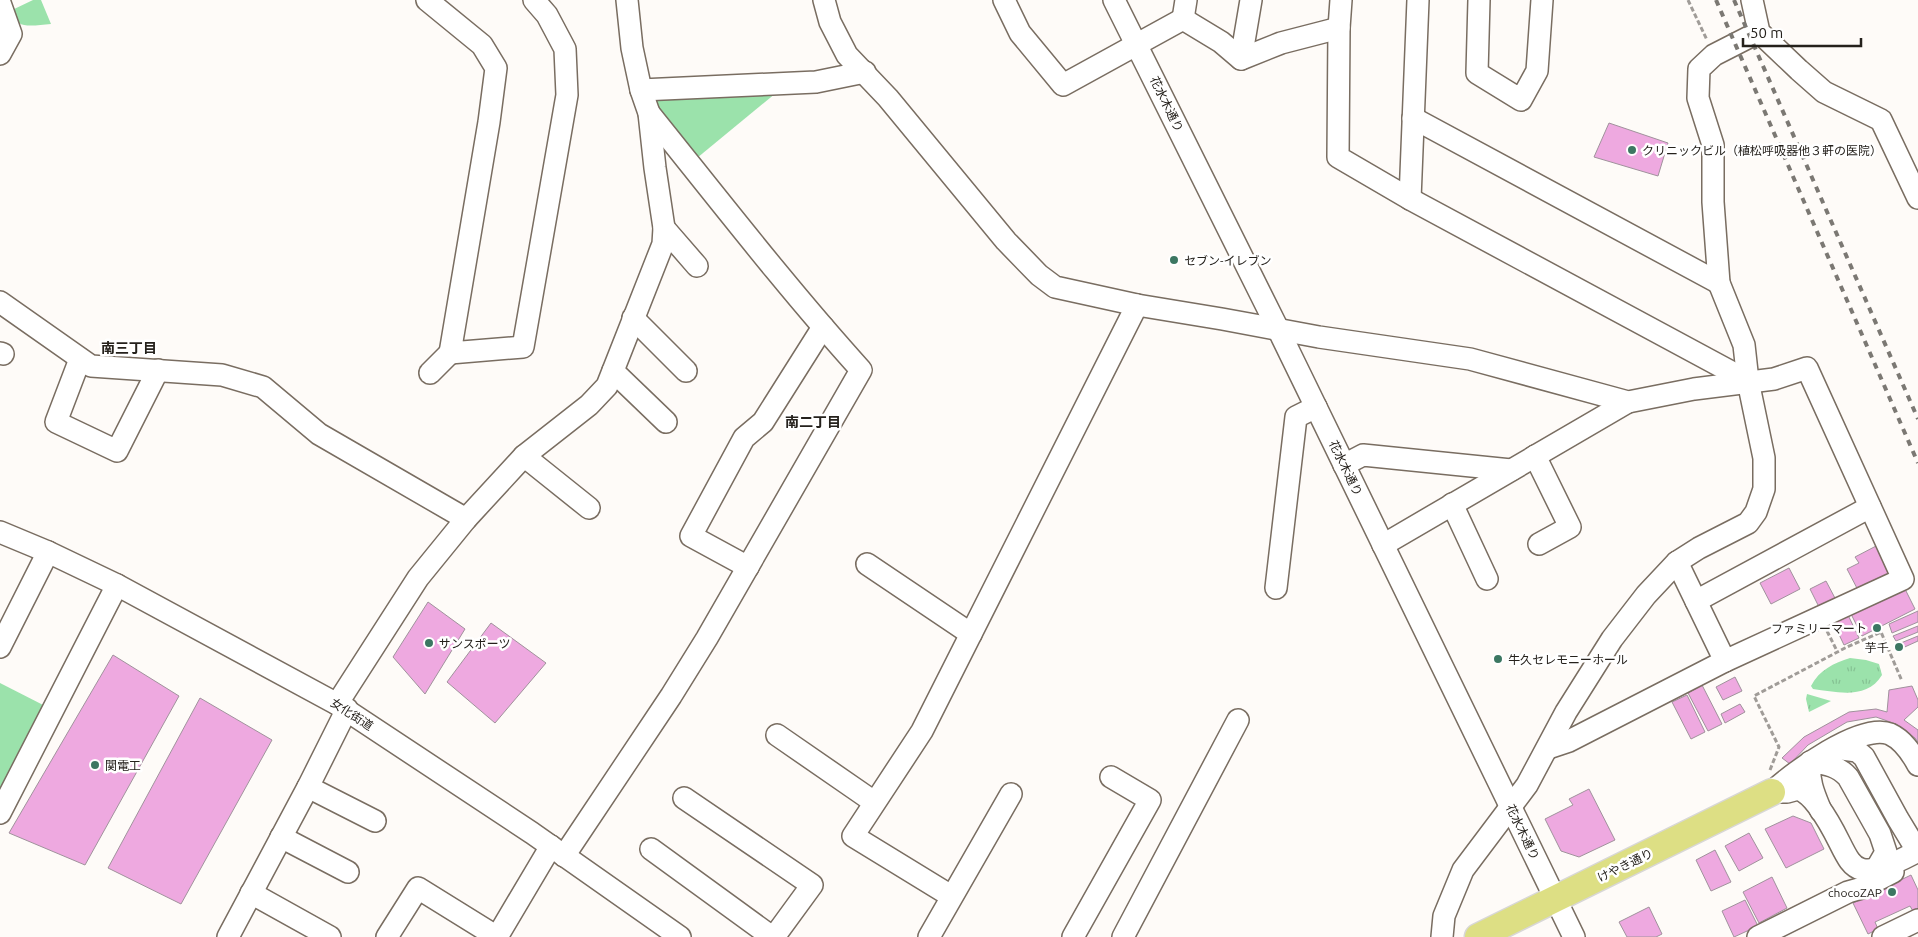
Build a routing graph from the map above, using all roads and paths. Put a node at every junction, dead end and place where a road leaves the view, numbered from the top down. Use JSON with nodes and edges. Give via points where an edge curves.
{"nodes":[{"id":1,"x":427,"y":0,"type":"edge"},
{"id":2,"x":534,"y":0,"type":"edge"},
{"id":3,"x":626,"y":0,"type":"edge"},
{"id":4,"x":824,"y":0,"type":"edge"},
{"id":5,"x":1004,"y":0,"type":"edge"},
{"id":6,"x":1114,"y":0,"type":"edge"},
{"id":7,"x":1251,"y":0,"type":"edge"},
{"id":8,"x":1341,"y":0,"type":"edge"},
{"id":9,"x":1418,"y":0,"type":"edge"},
{"id":10,"x":1479,"y":0,"type":"edge"},
{"id":11,"x":1542,"y":0,"type":"edge"},
{"id":12,"x":1688,"y":0,"type":"edge"},
{"id":13,"x":1752,"y":0,"type":"edge"},
{"id":14,"x":0,"y":3,"type":"edge"},
{"id":15,"x":1184,"y":10,"type":"edge"},
{"id":16,"x":1339,"y":28,"type":"junction"},
{"id":17,"x":1759,"y":32,"type":"junction"},
{"id":18,"x":1138,"y":46,"type":"junction"},
{"id":19,"x":0,"y":54,"type":"edge"},
{"id":20,"x":1714,"y":55,"type":"junction"},
{"id":21,"x":1241,"y":59,"type":"junction"},
{"id":22,"x":864,"y":72,"type":"junction"},
{"id":23,"x":641,"y":90,"type":"junction"},
{"id":24,"x":649,"y":113,"type":"junction"},
{"id":25,"x":1413,"y":118,"type":"junction"},
{"id":26,"x":1918,"y":198,"type":"edge"},
{"id":27,"x":1410,"y":199,"type":"junction"},
{"id":28,"x":664,"y":228,"type":"junction"},
{"id":29,"x":697,"y":266,"type":"dead end"},
{"id":30,"x":1719,"y":283,"type":"junction"},
{"id":31,"x":0,"y":302,"type":"edge"},
{"id":32,"x":1137,"y":306,"type":"junction"},
{"id":33,"x":632,"y":318,"type":"junction"},
{"id":34,"x":823,"y":327,"type":"junction"},
{"id":35,"x":1278,"y":329,"type":"junction"},
{"id":36,"x":450,"y":353,"type":"junction"},
{"id":37,"x":80,"y":359,"type":"junction"},
{"id":38,"x":158,"y":370,"type":"junction"},
{"id":39,"x":612,"y":371,"type":"junction"},
{"id":40,"x":686,"y":371,"type":"dead end"},
{"id":41,"x":430,"y":373,"type":"dead end"},
{"id":42,"x":1748,"y":381,"type":"junction"},
{"id":43,"x":1628,"y":402,"type":"junction"},
{"id":44,"x":1316,"y":406,"type":"junction"},
{"id":45,"x":666,"y":422,"type":"dead end"},
{"id":46,"x":524,"y":456,"type":"junction"},
{"id":47,"x":1535,"y":456,"type":"junction"},
{"id":48,"x":1344,"y":465,"type":"junction"},
{"id":49,"x":1511,"y":470,"type":"junction"},
{"id":50,"x":1452,"y":504,"type":"junction"},
{"id":51,"x":1870,"y":507,"type":"junction"},
{"id":52,"x":589,"y":508,"type":"dead end"},
{"id":53,"x":466,"y":518,"type":"junction"},
{"id":54,"x":0,"y":532,"type":"edge"},
{"id":55,"x":1383,"y":544,"type":"junction"},
{"id":56,"x":1539,"y":544,"type":"dead end"},
{"id":57,"x":48,"y":552,"type":"junction"},
{"id":58,"x":1677,"y":562,"type":"junction"},
{"id":59,"x":867,"y":564,"type":"dead end"},
{"id":60,"x":748,"y":567,"type":"junction"},
{"id":61,"x":1487,"y":579,"type":"dead end"},
{"id":62,"x":117,"y":585,"type":"junction"},
{"id":63,"x":1276,"y":588,"type":"dead end"},
{"id":64,"x":1696,"y":601,"type":"junction"},
{"id":65,"x":971,"y":634,"type":"junction"},
{"id":66,"x":0,"y":647,"type":"edge"},
{"id":67,"x":1725,"y":661,"type":"junction"},
{"id":68,"x":1902,"y":681,"type":"dead end"},
{"id":69,"x":342,"y":706,"type":"junction"},
{"id":70,"x":1238,"y":720,"type":"dead end"},
{"id":71,"x":777,"y":735,"type":"dead end"},
{"id":72,"x":1548,"y":748,"type":"junction"},
{"id":73,"x":1836,"y":748,"type":"junction"},
{"id":74,"x":1810,"y":762,"type":"junction"},
{"id":75,"x":1918,"y":765,"type":"edge"},
{"id":76,"x":1111,"y":777,"type":"dead end"},
{"id":77,"x":1768,"y":783,"type":"junction"},
{"id":78,"x":308,"y":787,"type":"junction"},
{"id":79,"x":1011,"y":794,"type":"dead end"},
{"id":80,"x":684,"y":798,"type":"dead end"},
{"id":81,"x":874,"y":802,"type":"junction"},
{"id":82,"x":1510,"y":807,"type":"junction"},
{"id":83,"x":1821,"y":810,"type":"junction"},
{"id":84,"x":0,"y":813,"type":"edge"},
{"id":85,"x":375,"y":821,"type":"dead end"},
{"id":86,"x":280,"y":837,"type":"junction"},
{"id":87,"x":650,"y":849,"type":"dead end"},
{"id":88,"x":557,"y":851,"type":"junction"},
{"id":89,"x":1918,"y":852,"type":"edge"},
{"id":90,"x":1918,"y":863,"type":"edge"},
{"id":91,"x":1875,"y":871,"type":"junction"},
{"id":92,"x":348,"y":872,"type":"dead end"},
{"id":93,"x":251,"y":893,"type":"junction"},
{"id":94,"x":951,"y":896,"type":"junction"},
{"id":95,"x":1555,"y":899,"type":"junction"},
{"id":96,"x":1918,"y":920,"type":"edge"},
{"id":97,"x":228,"y":937,"type":"edge"},
{"id":98,"x":330,"y":937,"type":"edge"},
{"id":99,"x":387,"y":937,"type":"edge"},
{"id":100,"x":497,"y":937,"type":"edge"},
{"id":101,"x":680,"y":937,"type":"edge"},
{"id":102,"x":773,"y":937,"type":"edge"},
{"id":103,"x":929,"y":937,"type":"edge"},
{"id":104,"x":1073,"y":937,"type":"edge"},
{"id":105,"x":1123,"y":937,"type":"edge"},
{"id":106,"x":1442,"y":937,"type":"edge"},
{"id":107,"x":1478,"y":937,"type":"edge"},
{"id":108,"x":1574,"y":937,"type":"edge"},
{"id":109,"x":1758,"y":937,"type":"edge"},
{"id":110,"x":1884,"y":937,"type":"edge"}],
"edges":[{"from":1,"to":36,"type":"street","via":[[482,45],[496,68]]},
{"from":2,"to":36,"type":"street","via":[[547,15],[564,49],[567,95],[523,347]]},
{"from":3,"to":23,"type":"street"},
{"from":4,"to":22,"type":"street","via":[[830,22],[847,55]]},
{"from":5,"to":18,"type":"street","via":[[1020,33],[1064,85]]},
{"from":6,"to":18,"type":"street","name":"花水木通り"},
{"from":7,"to":21,"type":"street"},
{"from":8,"to":16,"type":"street"},
{"from":9,"to":25,"type":"street"},
{"from":10,"to":11,"type":"street","via":[[1477,73],[1521,100],[1537,71]]},
{"from":12,"to":20,"type":"path"},
{"from":13,"to":17,"type":"street"},
{"from":14,"to":19,"type":"street","via":[[10,34]]},
{"from":15,"to":18,"type":"street"},
{"from":15,"to":21,"type":"street"},
{"from":16,"to":21,"type":"street","via":[[1281,43]]},
{"from":16,"to":27,"type":"street","via":[[1338,157]]},
{"from":17,"to":20,"type":"street"},
{"from":17,"to":26,"type":"street","via":[[1824,92],[1881,120]]},
{"from":18,"to":35,"type":"street","name":"花水木通り"},
{"from":20,"to":30,"type":"street","via":[[1700,69],[1698,98],[1713,145]]},
{"from":22,"to":23,"type":"street","via":[[816,82]]},
{"from":22,"to":32,"type":"street","via":[[1006,242],[1039,275],[1056,287]]},
{"from":23,"to":24,"type":"street"},
{"from":24,"to":28,"type":"street"},
{"from":24,"to":34,"type":"street"},
{"from":25,"to":27,"type":"street"},
{"from":25,"to":30,"type":"street"},
{"from":27,"to":42,"type":"street"},
{"from":28,"to":29,"type":"street"},
{"from":28,"to":33,"type":"street","via":[[663,244]]},
{"from":30,"to":42,"type":"street","via":[[1744,345]]},
{"from":31,"to":37,"type":"street"},
{"from":32,"to":35,"type":"street"},
{"from":32,"to":65,"type":"street"},
{"from":33,"to":39,"type":"street"},
{"from":33,"to":40,"type":"street"},
{"from":34,"to":60,"type":"street","via":[[861,370]]},
{"from":34,"to":60,"type":"street","via":[[763,422],[744,438],[691,536]]},
{"from":35,"to":43,"type":"street","via":[[1319,338],[1470,359]]},
{"from":35,"to":44,"type":"street","name":"花水木通り"},
{"from":36,"to":41,"type":"street"},
{"from":37,"to":38,"type":"street","via":[[90,366]]},
{"from":37,"to":38,"type":"street","via":[[56,422],[117,451]]},
{"from":38,"to":53,"type":"street","via":[[222,375],[263,387],[319,434]]},
{"from":39,"to":45,"type":"street"},
{"from":39,"to":46,"type":"street","via":[[607,386],[589,405]]},
{"from":42,"to":43,"type":"street"},
{"from":42,"to":51,"type":"street","via":[[1774,379],[1806,368]]},
{"from":42,"to":58,"type":"street","via":[[1764,458],[1764,489],[1756,512],[1748,523]]},
{"from":43,"to":47,"type":"street"},
{"from":44,"to":48,"type":"street","name":"花水木通り"},
{"from":44,"to":63,"type":"street","via":[[1296,416]]},
{"from":46,"to":52,"type":"street"},
{"from":46,"to":53,"type":"street"},
{"from":47,"to":49,"type":"street"},
{"from":47,"to":56,"type":"street","via":[[1570,527]]},
{"from":48,"to":49,"type":"street","via":[[1363,455]]},
{"from":48,"to":55,"type":"street","name":"花水木通り"},
{"from":49,"to":50,"type":"street"},
{"from":50,"to":55,"type":"street"},
{"from":50,"to":61,"type":"street"},
{"from":51,"to":64,"type":"street"},
{"from":51,"to":67,"type":"street","via":[[1903,579]]},
{"from":53,"to":69,"type":"street","via":[[418,578]]},
{"from":54,"to":57,"type":"street","name":"女化街道"},
{"from":55,"to":82,"type":"street","name":"花水木通り"},
{"from":57,"to":62,"type":"street","name":"女化街道"},
{"from":57,"to":66,"type":"street"},
{"from":58,"to":64,"type":"street"},
{"from":58,"to":72,"type":"street","via":[[1646,594],[1612,639],[1566,712]]},
{"from":59,"to":65,"type":"street"},
{"from":60,"to":88,"type":"street","via":[[671,696]]},
{"from":62,"to":69,"type":"street","name":"女化街道"},
{"from":62,"to":84,"type":"street"},
{"from":64,"to":67,"type":"street"},
{"from":65,"to":81,"type":"street","via":[[922,731]]},
{"from":67,"to":72,"type":"street","via":[[1570,741]]},
{"from":68,"to":77,"type":"path","via":[[1881,632],[1754,696],[1779,747]]},
{"from":69,"to":78,"type":"street"},
{"from":69,"to":88,"type":"street","name":"女化街道"},
{"from":70,"to":105,"type":"street"},
{"from":71,"to":81,"type":"street"},
{"from":72,"to":82,"type":"street"},
{"from":73,"to":74,"type":"street"},
{"from":73,"to":75,"type":"street","via":[[1855,738],[1880,732],[1904,743]]},
{"from":73,"to":89,"type":"street","via":[[1857,752],[1864,757]]},
{"from":74,"to":77,"type":"street","via":[[1786,780]]},
{"from":74,"to":83,"type":"street","via":[[1811,786]]},
{"from":74,"to":91,"type":"street","via":[[1833,765],[1848,777],[1880,834],[1886,852]]},
{"from":76,"to":104,"type":"street","via":[[1150,800]]},
{"from":77,"to":83,"type":"street","via":[[1787,792],[1802,790]]},
{"from":77,"to":95,"type":"main road","name":"けやき通り"},
{"from":78,"to":85,"type":"street"},
{"from":78,"to":86,"type":"street"},
{"from":79,"to":94,"type":"street"},
{"from":80,"to":102,"type":"street","via":[[812,885]]},
{"from":81,"to":94,"type":"street","via":[[853,836]]},
{"from":82,"to":95,"type":"street","name":"花水木通り"},
{"from":82,"to":106,"type":"street","via":[[1464,870],[1444,916]]},
{"from":83,"to":91,"type":"street","via":[[1853,866]]},
{"from":86,"to":92,"type":"street"},
{"from":86,"to":93,"type":"street"},
{"from":87,"to":102,"type":"street"},
{"from":88,"to":100,"type":"street"},
{"from":88,"to":101,"type":"street","name":"女化街道"},
{"from":89,"to":91,"type":"street"},
{"from":90,"to":109,"type":"street","via":[[1848,892]]},
{"from":93,"to":97,"type":"street"},
{"from":93,"to":98,"type":"street"},
{"from":94,"to":103,"type":"street"},
{"from":95,"to":107,"type":"main road","name":"けやき通り"},
{"from":95,"to":108,"type":"street","name":"花水木通り"},
{"from":96,"to":110,"type":"street"},
{"from":99,"to":100,"type":"street","via":[[418,888]]}]}
